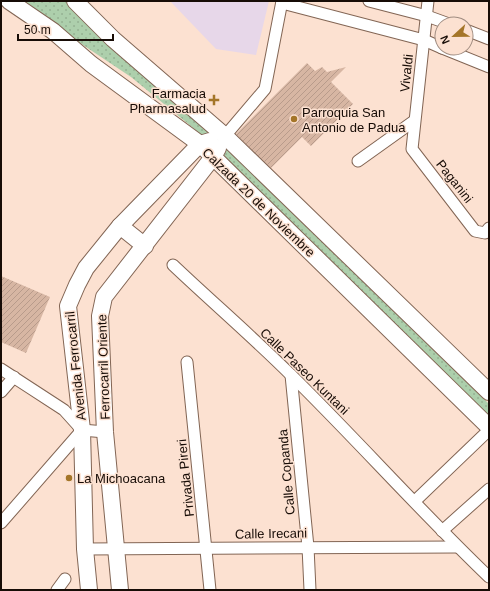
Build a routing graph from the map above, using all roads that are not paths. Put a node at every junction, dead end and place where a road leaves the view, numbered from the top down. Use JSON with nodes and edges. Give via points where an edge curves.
{"nodes":[{"id":1,"x":8,"y":1,"type":"edge"},
{"id":2,"x":75,"y":1,"type":"edge"},
{"id":3,"x":369,"y":1,"type":"edge"},
{"id":4,"x":428,"y":1,"type":"edge"},
{"id":5,"x":282,"y":2,"type":"edge"},
{"id":6,"x":427,"y":16,"type":"junction"},
{"id":7,"x":434,"y":19,"type":"edge"},
{"id":8,"x":474,"y":33,"type":"edge"},
{"id":9,"x":489,"y":39,"type":"edge"},
{"id":10,"x":424,"y":40,"type":"junction"},
{"id":11,"x":434,"y":44,"type":"edge"},
{"id":12,"x":462,"y":56,"type":"edge"},
{"id":13,"x":489,"y":67,"type":"edge"},
{"id":14,"x":414,"y":121,"type":"junction"},
{"id":15,"x":225,"y":136,"type":"junction"},
{"id":16,"x":200,"y":144,"type":"junction"},
{"id":17,"x":412,"y":149,"type":"joint"},
{"id":18,"x":213,"y":157,"type":"junction"},
{"id":19,"x":358,"y":160,"type":"dead end"},
{"id":20,"x":120,"y":226,"type":"junction"},
{"id":21,"x":489,"y":228,"type":"edge"},
{"id":22,"x":144,"y":246,"type":"junction"},
{"id":23,"x":173,"y":265,"type":"dead end"},
{"id":24,"x":187,"y":362,"type":"dead end"},
{"id":25,"x":1,"y":369,"type":"edge"},
{"id":26,"x":291,"y":375,"type":"junction"},
{"id":27,"x":14,"y":377,"type":"junction"},
{"id":28,"x":1,"y":392,"type":"edge"},
{"id":29,"x":489,"y":392,"type":"edge"},
{"id":30,"x":489,"y":429,"type":"edge"},
{"id":31,"x":82,"y":430,"type":"junction"},
{"id":32,"x":105,"y":432,"type":"junction"},
{"id":33,"x":489,"y":489,"type":"edge"},
{"id":34,"x":415,"y":501,"type":"junction"},
{"id":35,"x":1,"y":523,"type":"edge"},
{"id":36,"x":442,"y":531,"type":"junction"},
{"id":37,"x":308,"y":547,"type":"junction"},
{"id":38,"x":457,"y":547,"type":"junction"},
{"id":39,"x":206,"y":548,"type":"junction"},
{"id":40,"x":85,"y":549,"type":"junction"},
{"id":41,"x":116,"y":549,"type":"junction"},
{"id":42,"x":489,"y":577,"type":"edge"},
{"id":43,"x":65,"y":579,"type":"dead end"},
{"id":44,"x":57,"y":590,"type":"edge"},
{"id":45,"x":89,"y":590,"type":"edge"},
{"id":46,"x":120,"y":590,"type":"edge"},
{"id":47,"x":210,"y":590,"type":"edge"},
{"id":48,"x":310,"y":590,"type":"edge"}],
"edges":[{"from":1,"to":16,"type":"main road","name":"Calzada 20 de Noviembre","via":[[53,31],[91,64]]},
{"from":2,"to":15,"type":"main road","name":"Calzada 20 de Noviembre","via":[[113,39]]},
{"from":3,"to":6,"type":"street"},
{"from":4,"to":6,"type":"street","name":"Vivaldi"},
{"from":5,"to":10,"type":"street"},
{"from":5,"to":15,"type":"street","via":[[265,89]]},
{"from":6,"to":7,"type":"street"},
{"from":6,"to":10,"type":"street","name":"Vivaldi"},
{"from":8,"to":9,"type":"street"},
{"from":10,"to":11,"type":"street"},
{"from":10,"to":14,"type":"street","name":"Vivaldi"},
{"from":12,"to":13,"type":"street"},
{"from":14,"to":17,"type":"street","name":"Vivaldi"},
{"from":14,"to":19,"type":"street"},
{"from":15,"to":16,"type":"main road","name":"Avenida Ferrocarril"},
{"from":15,"to":18,"type":"main road","name":"Ferrocarril Oriente"},
{"from":15,"to":29,"type":"main road","name":"Calzada 20 de Noviembre"},
{"from":16,"to":18,"type":"main road","name":"Calzada 20 de Noviembre"},
{"from":16,"to":20,"type":"main road","name":"Avenida Ferrocarril"},
{"from":17,"to":21,"type":"street","name":"Paganini","via":[[475,231],[485,234]]},
{"from":18,"to":22,"type":"main road","name":"Ferrocarril Oriente"},
{"from":18,"to":30,"type":"main road","name":"Calzada 20 de Noviembre"},
{"from":20,"to":22,"type":"main road"},
{"from":20,"to":31,"type":"main road","name":"Avenida Ferrocarril","via":[[86,268],[68,306]]},
{"from":22,"to":32,"type":"main road","name":"Ferrocarril Oriente","via":[[104,297],[100,316]]},
{"from":23,"to":26,"type":"street","name":"Calle Paseo Kuntani"},
{"from":24,"to":39,"type":"street","name":"Privada Pireri"},
{"from":25,"to":27,"type":"street"},
{"from":26,"to":34,"type":"street","name":"Calle Paseo Kuntani"},
{"from":26,"to":37,"type":"street","name":"Calle Copanda"},
{"from":27,"to":28,"type":"street"},
{"from":27,"to":31,"type":"street","via":[[64,410]]},
{"from":30,"to":34,"type":"street"},
{"from":31,"to":32,"type":"street"},
{"from":31,"to":35,"type":"street"},
{"from":31,"to":40,"type":"main road","name":"Avenida Ferrocarril"},
{"from":32,"to":41,"type":"main road","name":"Ferrocarril Oriente"},
{"from":33,"to":36,"type":"street"},
{"from":34,"to":36,"type":"street","name":"Calle Paseo Kuntani"},
{"from":36,"to":38,"type":"street","name":"Calle Paseo Kuntani"},
{"from":37,"to":38,"type":"street","name":"Calle Irecani"},
{"from":37,"to":39,"type":"street","name":"Calle Irecani"},
{"from":37,"to":48,"type":"street","name":"Calle Copanda"},
{"from":38,"to":42,"type":"street","name":"Calle Paseo Kuntani"},
{"from":39,"to":41,"type":"street","name":"Calle Irecani"},
{"from":39,"to":47,"type":"street","name":"Privada Pireri"},
{"from":40,"to":41,"type":"street","name":"Calle Irecani"},
{"from":40,"to":45,"type":"main road","name":"Avenida Ferrocarril"},
{"from":41,"to":46,"type":"main road","name":"Ferrocarril Oriente"},
{"from":43,"to":44,"type":"street"}]}
